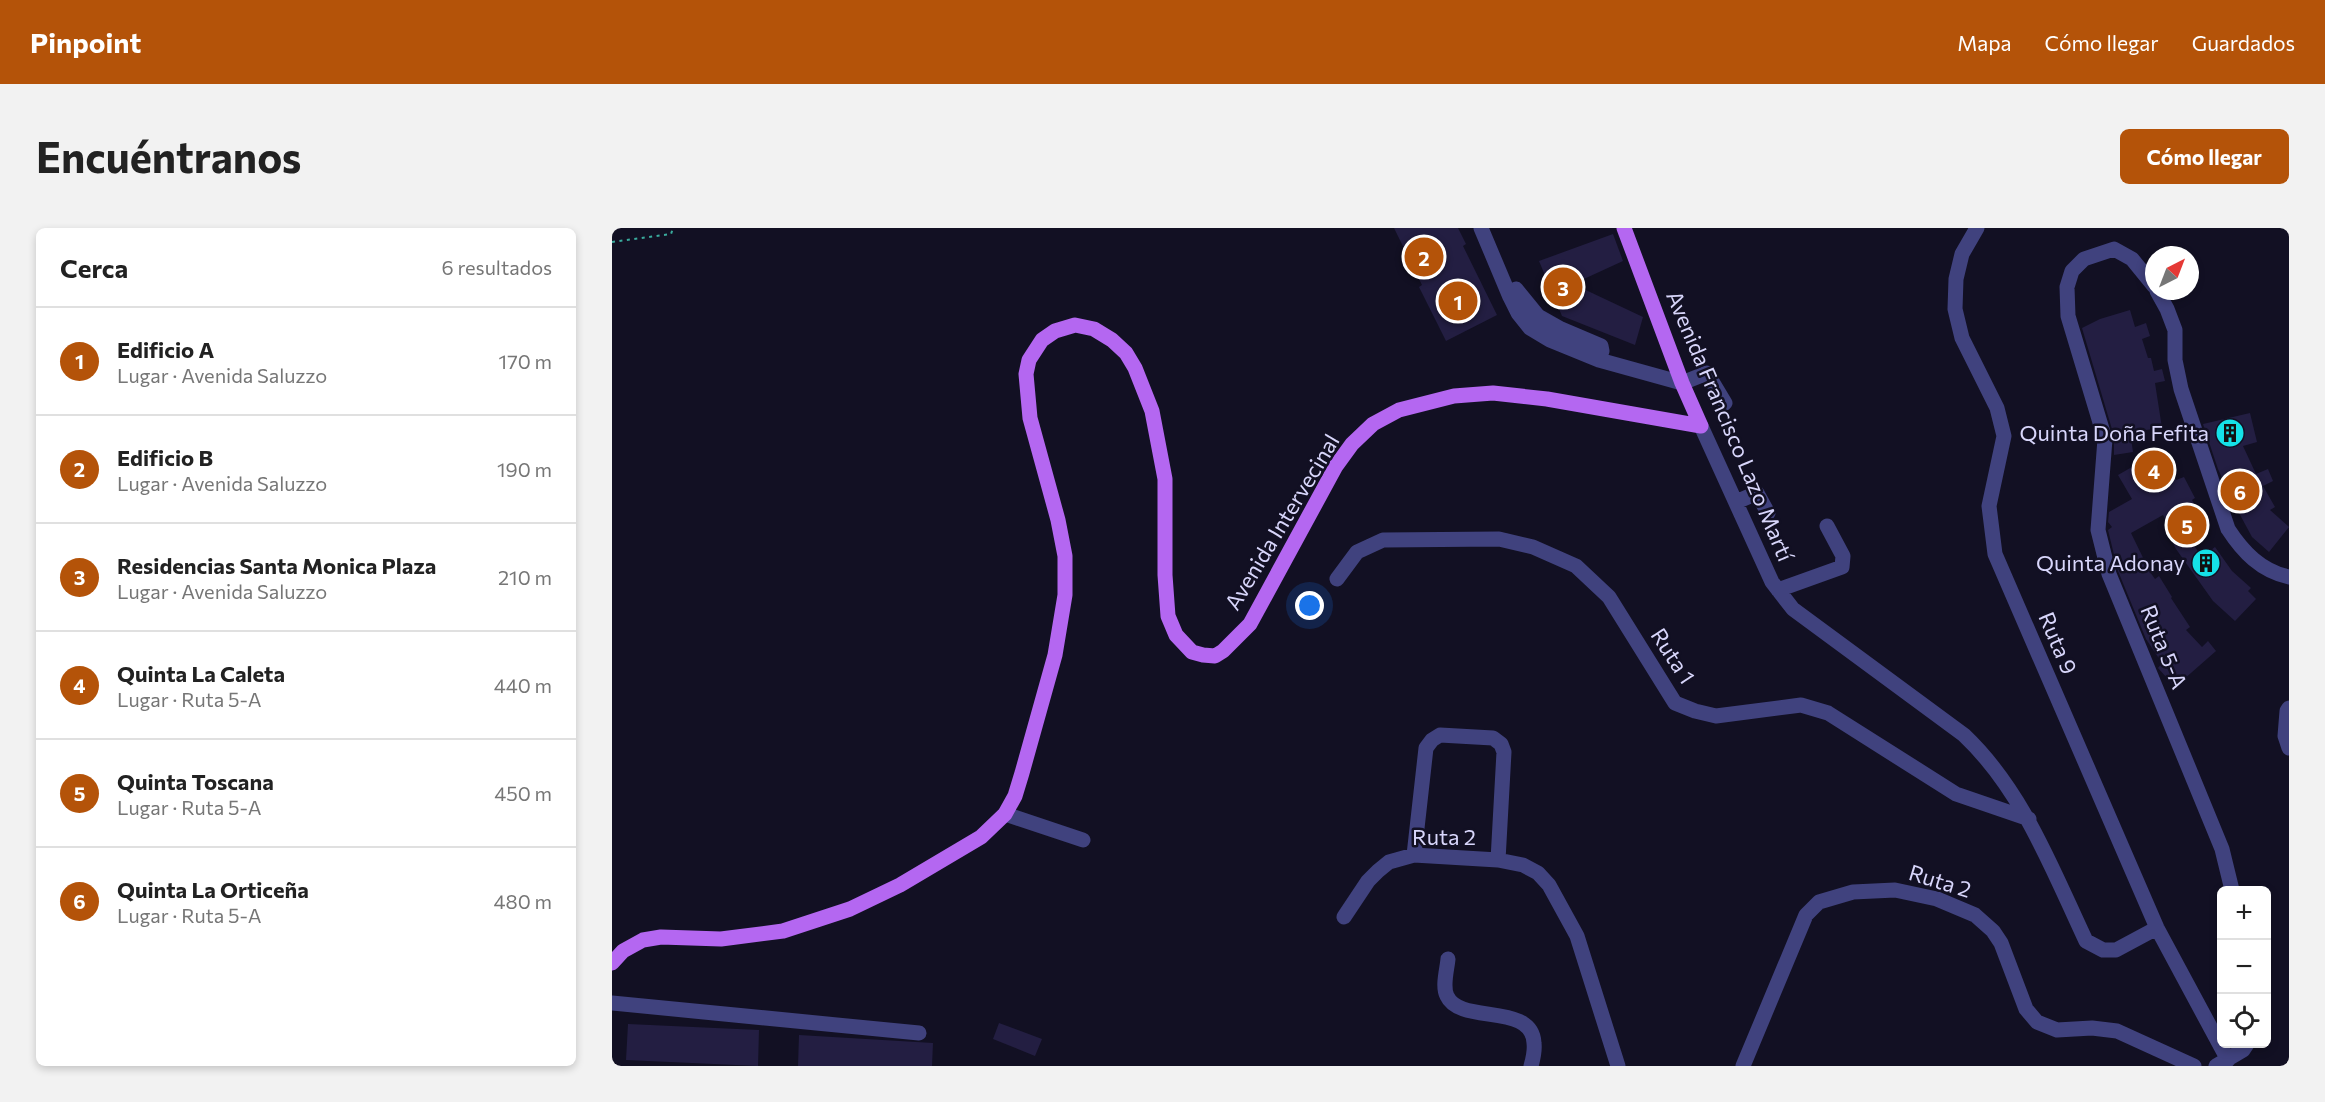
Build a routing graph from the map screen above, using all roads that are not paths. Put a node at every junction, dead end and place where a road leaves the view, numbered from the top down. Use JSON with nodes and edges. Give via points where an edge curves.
{"nodes":[{"id":1,"x":1481,"y":228,"type":"edge"},
{"id":2,"x":1624,"y":228,"type":"edge"},
{"id":3,"x":1977,"y":228,"type":"edge"},
{"id":4,"x":2145,"y":275,"type":"edge"},
{"id":5,"x":1516,"y":289,"type":"dead end"},
{"id":6,"x":2162,"y":300,"type":"edge"},
{"id":7,"x":1599,"y":360,"type":"junction"},
{"id":8,"x":1682,"y":383,"type":"junction"},
{"id":9,"x":1725,"y":403,"type":"dead end"},
{"id":10,"x":1701,"y":426,"type":"junction"},
{"id":11,"x":1736,"y":502,"type":"junction"},
{"id":12,"x":1768,"y":513,"type":"dead end"},
{"id":13,"x":1827,"y":526,"type":"dead end"},
{"id":14,"x":2289,"y":577,"type":"edge"},
{"id":15,"x":1338,"y":579,"type":"dead end"},
{"id":16,"x":1778,"y":590,"type":"junction"},
{"id":17,"x":2289,"y":708,"type":"edge"},
{"id":18,"x":2289,"y":748,"type":"edge"},
{"id":19,"x":1005,"y":814,"type":"junction"},
{"id":20,"x":2029,"y":819,"type":"junction"},
{"id":21,"x":1083,"y":840,"type":"dead end"},
{"id":22,"x":1414,"y":855,"type":"junction"},
{"id":23,"x":1498,"y":860,"type":"junction"},
{"id":24,"x":2231,"y":886,"type":"edge"},
{"id":25,"x":1344,"y":917,"type":"dead end"},
{"id":26,"x":2157,"y":928,"type":"junction"},
{"id":27,"x":1448,"y":959,"type":"dead end"},
{"id":28,"x":612,"y":963,"type":"edge"},
{"id":29,"x":612,"y":1003,"type":"edge"},
{"id":30,"x":919,"y":1033,"type":"dead end"},
{"id":31,"x":2244,"y":1048,"type":"edge"},
{"id":32,"x":2222,"y":1063,"type":"edge"},
{"id":33,"x":1531,"y":1066,"type":"edge"},
{"id":34,"x":1618,"y":1066,"type":"edge"},
{"id":35,"x":1743,"y":1066,"type":"edge"},
{"id":36,"x":2194,"y":1066,"type":"edge"}],
"edges":[{"from":1,"to":7,"type":"street","via":[[1510,297],[1530,328]]},
{"from":2,"to":8,"type":"main road","name":"Avenida Francisco Lazo Martí"},
{"from":3,"to":26,"type":"street","name":"Ruta 9","via":[[1962,254],[1955,309],[1962,338],[1996,408],[2004,436],[1989,506],[1995,554]]},
{"from":4,"to":24,"type":"street","name":"Ruta 5-A","via":[[2132,259],[2114,249],[2084,259],[2072,271],[2067,287],[2068,316],[2105,439],[2098,530],[2109,574],[2222,849]]},
{"from":5,"to":7,"type":"street","via":[[1538,316],[1601,346]]},
{"from":6,"to":14,"type":"street","via":[[2175,330],[2175,360],[2181,389],[2228,530],[2240,548],[2261,566]]},
{"from":7,"to":8,"type":"street"},
{"from":8,"to":9,"type":"street","via":[[1707,373]]},
{"from":8,"to":10,"type":"main road","name":"Avenida Francisco Lazo Martí"},
{"from":10,"to":11,"type":"street","name":"Avenida Francisco Lazo Martí"},
{"from":10,"to":19,"type":"main road","name":"Avenida Intervecinal","via":[[1493,393],[1454,396],[1399,410],[1373,424],[1336,466],[1250,624],[1223,651],[1215,656],[1203,655],[1192,652],[1176,635],[1168,616],[1165,479],[1152,411],[1136,368],[1112,340],[1094,329],[1075,325],[1055,330],[1042,340],[1029,360],[1026,374],[1030,418],[1063,547],[1065,595],[1055,655],[1023,773]]},
{"from":11,"to":12,"type":"street","via":[[1757,493]]},
{"from":11,"to":16,"type":"street","name":"Avenida Francisco Lazo Martí"},
{"from":13,"to":16,"type":"street","via":[[1843,556],[1842,567]]},
{"from":15,"to":20,"type":"street","name":"Ruta 1","via":[[1357,552],[1383,540],[1499,539],[1533,547],[1576,566],[1609,597],[1675,703],[1716,716],[1801,705],[1828,713],[1956,794]]},
{"from":16,"to":20,"type":"street","name":"Avenida Francisco Lazo Martí","via":[[1793,609],[1964,735],[1985,755]]},
{"from":17,"to":18,"type":"street","via":[[2285,736]]},
{"from":19,"to":21,"type":"street"},
{"from":19,"to":28,"type":"main road","name":"Avenida Intervecinal","via":[[981,837],[900,885],[850,909],[783,931],[721,939],[643,940],[623,951]]},
{"from":20,"to":26,"type":"street","name":"Avenida Francisco Lazo Martí","via":[[2086,942],[2103,950],[2116,950]]},
{"from":22,"to":23,"type":"street","name":"Ruta 2"},
{"from":22,"to":23,"type":"street","via":[[1429,743],[1440,735],[1493,738],[1504,752]]},
{"from":22,"to":25,"type":"street","name":"Ruta 2","via":[[1389,862],[1378,871]]},
{"from":23,"to":34,"type":"street","name":"Ruta 2","via":[[1523,865],[1549,885],[1577,936]]},
{"from":26,"to":32,"type":"street","name":"Ruta 9"},
{"from":27,"to":33,"type":"street","via":[[1445,990],[1450,1001],[1526,1025],[1534,1041]]},
{"from":29,"to":30,"type":"street"},
{"from":31,"to":32,"type":"street"},
{"from":35,"to":36,"type":"street","name":"Ruta 2","via":[[1806,915],[1819,902],[1853,892],[1895,890],[1937,899],[1975,915],[1994,931],[2026,1010],[2037,1022],[2056,1030],[2117,1031]]}]}
